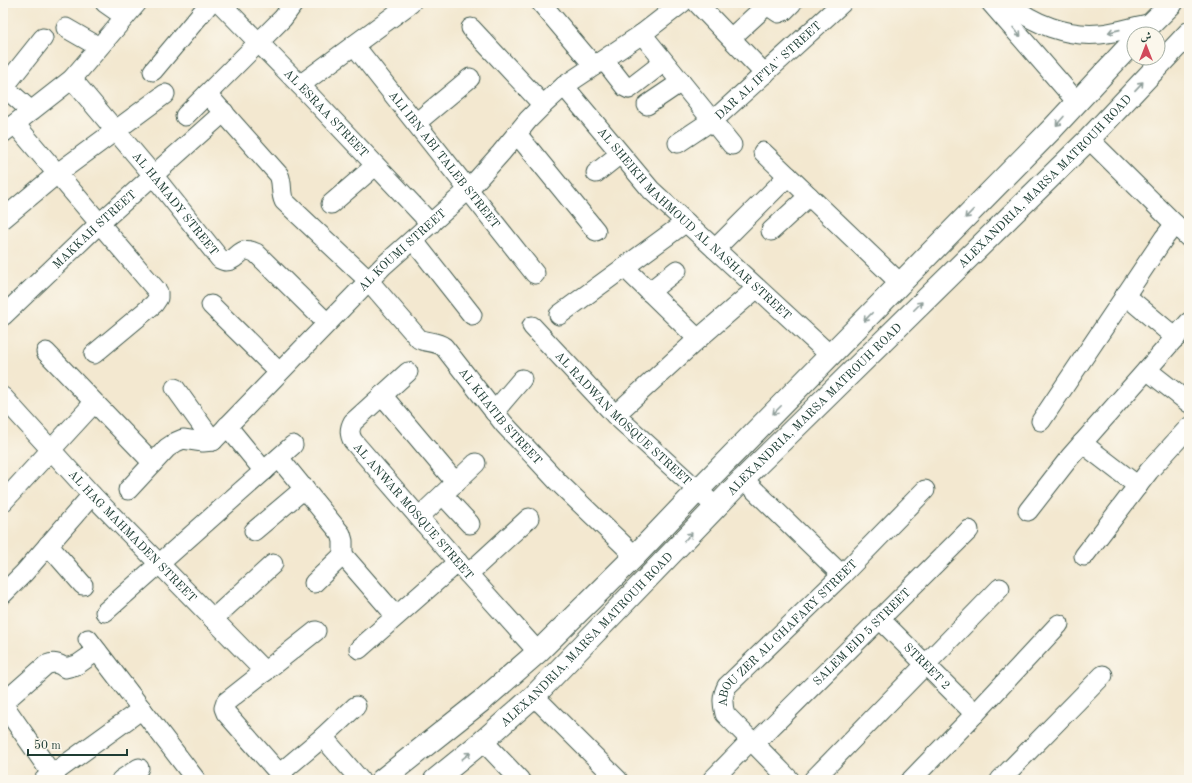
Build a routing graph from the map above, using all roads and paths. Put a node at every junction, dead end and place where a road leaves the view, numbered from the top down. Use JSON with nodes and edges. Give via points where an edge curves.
{"nodes":[{"id":1,"x":106,"y":3,"type":"edge"},
{"id":2,"x":210,"y":3,"type":"edge"},
{"id":3,"x":220,"y":3,"type":"edge"},
{"id":4,"x":294,"y":3,"type":"edge"},
{"id":5,"x":411,"y":3,"type":"edge"},
{"id":6,"x":541,"y":3,"type":"edge"},
{"id":7,"x":682,"y":3,"type":"edge"},
{"id":8,"x":697,"y":3,"type":"edge"},
{"id":9,"x":792,"y":3,"type":"edge"},
{"id":10,"x":842,"y":3,"type":"edge"},
{"id":11,"x":991,"y":3,"type":"edge"},
{"id":12,"x":1008,"y":3,"type":"edge"},
{"id":13,"x":1172,"y":3,"type":"edge"},
{"id":14,"x":768,"y":4,"type":"edge"},
{"id":15,"x":131,"y":10,"type":"edge"},
{"id":16,"x":1148,"y":26,"type":"edge"},
{"id":17,"x":66,"y":28,"type":"dead end"},
{"id":18,"x":471,"y":28,"type":"dead end"},
{"id":19,"x":1126,"y":31,"type":"edge"},
{"id":20,"x":1189,"y":33,"type":"edge"},
{"id":21,"x":642,"y":34,"type":"junction"},
{"id":22,"x":43,"y":38,"type":"dead end"},
{"id":23,"x":730,"y":38,"type":"junction"},
{"id":24,"x":258,"y":42,"type":"junction"},
{"id":25,"x":354,"y":45,"type":"junction"},
{"id":26,"x":99,"y":47,"type":"junction"},
{"id":27,"x":1126,"y":50,"type":"edge"},
{"id":28,"x":664,"y":62,"type":"junction"},
{"id":29,"x":599,"y":63,"type":"junction"},
{"id":30,"x":153,"y":71,"type":"dead end"},
{"id":31,"x":765,"y":74,"type":"junction"},
{"id":32,"x":470,"y":78,"type":"dead end"},
{"id":33,"x":72,"y":79,"type":"junction"},
{"id":34,"x":681,"y":82,"type":"junction"},
{"id":35,"x":4,"y":86,"type":"edge"},
{"id":36,"x":300,"y":86,"type":"junction"},
{"id":37,"x":564,"y":86,"type":"junction"},
{"id":38,"x":165,"y":94,"type":"dead end"},
{"id":39,"x":207,"y":94,"type":"junction"},
{"id":40,"x":1077,"y":102,"type":"junction"},
{"id":41,"x":543,"y":105,"type":"junction"},
{"id":42,"x":647,"y":105,"type":"dead end"},
{"id":43,"x":32,"y":111,"type":"junction"},
{"id":44,"x":224,"y":112,"type":"junction"},
{"id":45,"x":185,"y":116,"type":"dead end"},
{"id":46,"x":711,"y":120,"type":"junction"},
{"id":47,"x":416,"y":123,"type":"junction"},
{"id":48,"x":9,"y":128,"type":"edge"},
{"id":49,"x":115,"y":130,"type":"junction"},
{"id":50,"x":1096,"y":132,"type":"junction"},
{"id":51,"x":517,"y":134,"type":"junction"},
{"id":52,"x":678,"y":144,"type":"dead end"},
{"id":53,"x":732,"y":146,"type":"dead end"},
{"id":54,"x":763,"y":152,"type":"dead end"},
{"id":55,"x":620,"y":154,"type":"junction"},
{"id":56,"x":375,"y":166,"type":"junction"},
{"id":57,"x":58,"y":173,"type":"junction"},
{"id":58,"x":596,"y":173,"type":"dead end"},
{"id":59,"x":153,"y":176,"type":"junction"},
{"id":60,"x":788,"y":176,"type":"junction"},
{"id":61,"x":468,"y":190,"type":"junction"},
{"id":62,"x":809,"y":196,"type":"junction"},
{"id":63,"x":331,"y":204,"type":"dead end"},
{"id":64,"x":3,"y":219,"type":"edge"},
{"id":65,"x":686,"y":222,"type":"junction"},
{"id":66,"x":100,"y":223,"type":"junction"},
{"id":67,"x":430,"y":224,"type":"junction"},
{"id":68,"x":1175,"y":224,"type":"junction"},
{"id":69,"x":596,"y":231,"type":"dead end"},
{"id":70,"x":771,"y":231,"type":"dead end"},
{"id":71,"x":1189,"y":238,"type":"edge"},
{"id":72,"x":412,"y":240,"type":"junction"},
{"id":73,"x":715,"y":249,"type":"junction"},
{"id":74,"x":624,"y":267,"type":"junction"},
{"id":75,"x":677,"y":270,"type":"dead end"},
{"id":76,"x":535,"y":274,"type":"dead end"},
{"id":77,"x":368,"y":280,"type":"junction"},
{"id":78,"x":900,"y":284,"type":"junction"},
{"id":79,"x":757,"y":288,"type":"junction"},
{"id":80,"x":649,"y":292,"type":"junction"},
{"id":81,"x":1125,"y":295,"type":"junction"},
{"id":82,"x":211,"y":305,"type":"dead end"},
{"id":83,"x":472,"y":315,"type":"dead end"},
{"id":84,"x":559,"y":315,"type":"dead end"},
{"id":85,"x":3,"y":316,"type":"edge"},
{"id":86,"x":1189,"y":322,"type":"edge"},
{"id":87,"x":327,"y":323,"type":"junction"},
{"id":88,"x":532,"y":326,"type":"dead end"},
{"id":89,"x":1176,"y":338,"type":"junction"},
{"id":90,"x":698,"y":339,"type":"junction"},
{"id":91,"x":46,"y":352,"type":"dead end"},
{"id":92,"x":94,"y":354,"type":"dead end"},
{"id":93,"x":831,"y":356,"type":"junction"},
{"id":94,"x":1147,"y":370,"type":"junction"},
{"id":95,"x":280,"y":372,"type":"junction"},
{"id":96,"x":408,"y":372,"type":"dead end"},
{"id":97,"x":522,"y":379,"type":"dead end"},
{"id":98,"x":175,"y":388,"type":"dead end"},
{"id":99,"x":382,"y":395,"type":"junction"},
{"id":100,"x":3,"y":397,"type":"edge"},
{"id":101,"x":1189,"y":403,"type":"edge"},
{"id":102,"x":94,"y":404,"type":"junction"},
{"id":103,"x":494,"y":412,"type":"junction"},
{"id":104,"x":615,"y":415,"type":"junction"},
{"id":105,"x":1041,"y":421,"type":"dead end"},
{"id":106,"x":227,"y":426,"type":"junction"},
{"id":107,"x":1189,"y":427,"type":"edge"},
{"id":108,"x":212,"y":441,"type":"junction"},
{"id":109,"x":1082,"y":443,"type":"junction"},
{"id":110,"x":293,"y":445,"type":"dead end"},
{"id":111,"x":52,"y":450,"type":"junction"},
{"id":112,"x":279,"y":458,"type":"junction"},
{"id":113,"x":153,"y":463,"type":"junction"},
{"id":114,"x":476,"y":463,"type":"dead end"},
{"id":115,"x":264,"y":471,"type":"junction"},
{"id":116,"x":743,"y":479,"type":"junction"},
{"id":117,"x":1138,"y":486,"type":"junction"},
{"id":118,"x":304,"y":488,"type":"junction"},
{"id":119,"x":449,"y":489,"type":"junction"},
{"id":120,"x":128,"y":490,"type":"dead end"},
{"id":121,"x":925,"y":490,"type":"dead end"},
{"id":122,"x":697,"y":491,"type":"junction"},
{"id":123,"x":6,"y":493,"type":"edge"},
{"id":124,"x":92,"y":495,"type":"junction"},
{"id":125,"x":716,"y":507,"type":"junction"},
{"id":126,"x":1028,"y":511,"type":"dead end"},
{"id":127,"x":419,"y":517,"type":"junction"},
{"id":128,"x":529,"y":518,"type":"dead end"},
{"id":129,"x":470,"y":524,"type":"dead end"},
{"id":130,"x":969,"y":530,"type":"dead end"},
{"id":131,"x":254,"y":531,"type":"dead end"},
{"id":132,"x":48,"y":545,"type":"junction"},
{"id":133,"x":343,"y":554,"type":"junction"},
{"id":134,"x":635,"y":556,"type":"junction"},
{"id":135,"x":1084,"y":556,"type":"dead end"},
{"id":136,"x":273,"y":564,"type":"dead end"},
{"id":137,"x":160,"y":565,"type":"junction"},
{"id":138,"x":463,"y":568,"type":"junction"},
{"id":139,"x":842,"y":575,"type":"junction"},
{"id":140,"x":314,"y":582,"type":"dead end"},
{"id":141,"x":83,"y":585,"type":"dead end"},
{"id":142,"x":1000,"y":588,"type":"dead end"},
{"id":143,"x":3,"y":594,"type":"edge"},
{"id":144,"x":105,"y":612,"type":"dead end"},
{"id":145,"x":396,"y":616,"type":"junction"},
{"id":146,"x":879,"y":618,"type":"junction"},
{"id":147,"x":212,"y":619,"type":"junction"},
{"id":148,"x":1059,"y":624,"type":"dead end"},
{"id":149,"x":316,"y":631,"type":"dead end"},
{"id":150,"x":359,"y":649,"type":"dead end"},
{"id":151,"x":538,"y":652,"type":"junction"},
{"id":152,"x":926,"y":664,"type":"junction"},
{"id":153,"x":265,"y":672,"type":"junction"},
{"id":154,"x":1103,"y":675,"type":"dead end"},
{"id":155,"x":534,"y":696,"type":"junction"},
{"id":156,"x":3,"y":703,"type":"edge"},
{"id":157,"x":356,"y":706,"type":"dead end"},
{"id":158,"x":142,"y":709,"type":"junction"},
{"id":159,"x":975,"y":714,"type":"junction"},
{"id":160,"x":323,"y":737,"type":"junction"},
{"id":161,"x":484,"y":741,"type":"junction"},
{"id":162,"x":753,"y":742,"type":"junction"},
{"id":163,"x":138,"y":768,"type":"dead end"},
{"id":164,"x":282,"y":777,"type":"edge"},
{"id":165,"x":51,"y":778,"type":"edge"},
{"id":166,"x":121,"y":780,"type":"edge"},
{"id":167,"x":196,"y":780,"type":"edge"},
{"id":168,"x":360,"y":780,"type":"edge"},
{"id":169,"x":382,"y":780,"type":"edge"},
{"id":170,"x":435,"y":780,"type":"edge"},
{"id":171,"x":520,"y":780,"type":"edge"},
{"id":172,"x":618,"y":780,"type":"edge"},
{"id":173,"x":712,"y":780,"type":"edge"},
{"id":174,"x":790,"y":780,"type":"edge"},
{"id":175,"x":813,"y":780,"type":"edge"},
{"id":176,"x":911,"y":780,"type":"edge"},
{"id":177,"x":1000,"y":780,"type":"edge"}],
"edges":[{"from":1,"to":15,"type":"street"},
{"from":2,"to":30,"type":"street"},
{"from":3,"to":24,"type":"street","name":"AL ESRAA STREET"},
{"from":4,"to":24,"type":"street","via":[[283,18]]},
{"from":5,"to":25,"type":"street"},
{"from":6,"to":29,"type":"street"},
{"from":7,"to":21,"type":"street","name":"AL KOUMI STREET"},
{"from":8,"to":23,"type":"street"},
{"from":9,"to":14,"type":"street","via":[[784,11],[779,12]]},
{"from":10,"to":31,"type":"street","name":"DAR AL IFTA'' STREET"},
{"from":11,"to":40,"type":"street","one_way":true},
{"from":19,"to":12,"type":"street","one_way":true,"via":[[1100,34],[1052,28],[1029,18]]},
{"from":13,"to":16,"type":"main road"},
{"from":14,"to":23,"type":"street"},
{"from":15,"to":26,"type":"street"},
{"from":17,"to":26,"type":"street"},
{"from":18,"to":41,"type":"street"},
{"from":50,"to":20,"type":"main road","name":"ALEXANDRIA, MARSA MATROUH ROAD","one_way":true},
{"from":21,"to":28,"type":"street"},
{"from":21,"to":29,"type":"street","name":"AL KOUMI STREET"},
{"from":22,"to":35,"type":"street"},
{"from":23,"to":31,"type":"street"},
{"from":24,"to":36,"type":"street","name":"AL ESRAA STREET"},
{"from":24,"to":39,"type":"street"},
{"from":25,"to":36,"type":"street"},
{"from":25,"to":47,"type":"street","name":"ALI IBN ABI TALEB STREET"},
{"from":26,"to":33,"type":"street"},
{"from":27,"to":40,"type":"main road","name":"ALEXANDRIA, MARSA MATROUH ROAD"},
{"from":28,"to":29,"type":"street","via":[[629,89]]},
{"from":28,"to":34,"type":"street"},
{"from":29,"to":37,"type":"street","name":"AL KOUMI STREET"},
{"from":31,"to":46,"type":"street","name":"DAR AL IFTA'' STREET"},
{"from":32,"to":47,"type":"street"},
{"from":33,"to":43,"type":"street"},
{"from":33,"to":49,"type":"street","name":"AL HAMADY STREET"},
{"from":34,"to":42,"type":"street"},
{"from":34,"to":46,"type":"street"},
{"from":35,"to":43,"type":"street"},
{"from":36,"to":56,"type":"street","name":"AL ESRAA STREET"},
{"from":37,"to":41,"type":"street","name":"AL KOUMI STREET"},
{"from":37,"to":55,"type":"street","name":"AL SHEIKH MAHMOUD AL NASHAR STREET"},
{"from":38,"to":49,"type":"street"},
{"from":39,"to":44,"type":"street","name":"AL KHATIB STREET"},
{"from":39,"to":45,"type":"street"},
{"from":40,"to":50,"type":"main road"},
{"from":40,"to":78,"type":"main road","name":"ALEXANDRIA, MARSA MATROUH ROAD","one_way":true},
{"from":41,"to":51,"type":"street","name":"AL KOUMI STREET"},
{"from":43,"to":48,"type":"street"},
{"from":44,"to":59,"type":"street","name":"MAKKAH STREET"},
{"from":44,"to":77,"type":"street","name":"AL KHATIB STREET","via":[[280,176],[284,202]]},
{"from":46,"to":52,"type":"street","name":"DAR AL IFTA'' STREET"},
{"from":46,"to":53,"type":"street"},
{"from":47,"to":61,"type":"street","name":"ALI IBN ABI TALEB STREET"},
{"from":48,"to":57,"type":"street"},
{"from":49,"to":57,"type":"street"},
{"from":49,"to":59,"type":"street","name":"AL HAMADY STREET"},
{"from":50,"to":68,"type":"street"},
{"from":116,"to":50,"type":"main road","name":"ALEXANDRIA, MARSA MATROUH ROAD","one_way":true},
{"from":51,"to":61,"type":"street","name":"AL KOUMI STREET"},
{"from":51,"to":69,"type":"street"},
{"from":54,"to":60,"type":"street"},
{"from":55,"to":58,"type":"street"},
{"from":55,"to":65,"type":"street","name":"AL SHEIKH MAHMOUD AL NASHAR STREET","via":[[651,190]]},
{"from":56,"to":63,"type":"street"},
{"from":56,"to":67,"type":"street","name":"AL ESRAA STREET"},
{"from":57,"to":64,"type":"street"},
{"from":57,"to":66,"type":"street"},
{"from":59,"to":66,"type":"street","name":"MAKKAH STREET"},
{"from":59,"to":87,"type":"street","name":"AL HAMADY STREET","via":[[220,259],[231,260],[243,251],[251,250]]},
{"from":60,"to":62,"type":"street"},
{"from":60,"to":73,"type":"street"},
{"from":61,"to":67,"type":"street","name":"AL KOUMI STREET"},
{"from":61,"to":76,"type":"street","name":"ALI IBN ABI TALEB STREET"},
{"from":62,"to":70,"type":"street"},
{"from":62,"to":78,"type":"street"},
{"from":65,"to":73,"type":"street","name":"AL SHEIKH MAHMOUD AL NASHAR STREET"},
{"from":65,"to":74,"type":"street"},
{"from":66,"to":85,"type":"street","name":"MAKKAH STREET"},
{"from":66,"to":92,"type":"street","via":[[158,292],[158,298]]},
{"from":67,"to":72,"type":"street","name":"AL KOUMI STREET"},
{"from":68,"to":71,"type":"street"},
{"from":68,"to":81,"type":"street"},
{"from":72,"to":77,"type":"street","name":"AL KOUMI STREET"},
{"from":72,"to":83,"type":"street"},
{"from":73,"to":79,"type":"street","name":"AL SHEIKH MAHMOUD AL NASHAR STREET"},
{"from":74,"to":80,"type":"street"},
{"from":74,"to":84,"type":"street"},
{"from":75,"to":80,"type":"street"},
{"from":77,"to":87,"type":"street","name":"AL KOUMI STREET"},
{"from":77,"to":103,"type":"street","name":"AL KHATIB STREET","via":[[419,339],[444,347]]},
{"from":78,"to":93,"type":"main road","name":"ALEXANDRIA, MARSA MATROUH ROAD","one_way":true},
{"from":79,"to":90,"type":"street"},
{"from":79,"to":93,"type":"street","name":"AL SHEIKH MAHMOUD AL NASHAR STREET"},
{"from":80,"to":90,"type":"street"},
{"from":81,"to":89,"type":"street"},
{"from":81,"to":105,"type":"street"},
{"from":82,"to":95,"type":"street"},
{"from":86,"to":89,"type":"street"},
{"from":87,"to":95,"type":"street","name":"AL KOUMI STREET"},
{"from":88,"to":104,"type":"street","name":"AL RADWAN MOSQUE STREET"},
{"from":89,"to":94,"type":"street"},
{"from":90,"to":104,"type":"street"},
{"from":91,"to":102,"type":"street"},
{"from":93,"to":122,"type":"main road","name":"ALEXANDRIA, MARSA MATROUH ROAD","one_way":true},
{"from":94,"to":101,"type":"street"},
{"from":94,"to":109,"type":"street"},
{"from":95,"to":106,"type":"street","name":"AL KOUMI STREET"},
{"from":96,"to":99,"type":"street","name":"AL ANWAR MOSQUE STREET"},
{"from":97,"to":103,"type":"street"},
{"from":98,"to":108,"type":"street"},
{"from":99,"to":119,"type":"street"},
{"from":99,"to":127,"type":"street","name":"AL ANWAR MOSQUE STREET","via":[[352,422],[350,435]]},
{"from":100,"to":111,"type":"street","name":"AL HAG MAHMADEN STREET"},
{"from":102,"to":111,"type":"street"},
{"from":102,"to":113,"type":"street"},
{"from":103,"to":134,"type":"street","name":"AL KHATIB STREET","via":[[558,482]]},
{"from":104,"to":122,"type":"street","name":"AL RADWAN MOSQUE STREET"},
{"from":106,"to":108,"type":"street","name":"AL KOUMI STREET"},
{"from":106,"to":115,"type":"street"},
{"from":107,"to":117,"type":"street"},
{"from":108,"to":113,"type":"street","via":[[183,439],[167,448]]},
{"from":109,"to":117,"type":"street"},
{"from":109,"to":126,"type":"street"},
{"from":110,"to":112,"type":"street"},
{"from":111,"to":123,"type":"street"},
{"from":111,"to":124,"type":"street","name":"AL HAG MAHMADEN STREET"},
{"from":112,"to":115,"type":"street"},
{"from":112,"to":118,"type":"street"},
{"from":113,"to":120,"type":"street"},
{"from":114,"to":119,"type":"street"},
{"from":115,"to":137,"type":"street"},
{"from":116,"to":125,"type":"main road","name":"ALEXANDRIA, MARSA MATROUH ROAD"},
{"from":116,"to":139,"type":"street"},
{"from":117,"to":135,"type":"street"},
{"from":118,"to":131,"type":"street"},
{"from":118,"to":133,"type":"street","via":[[341,534]]},
{"from":119,"to":127,"type":"street"},
{"from":119,"to":129,"type":"street"},
{"from":121,"to":139,"type":"street","name":"ABOU ZER AL GHAFARY STREET"},
{"from":122,"to":125,"type":"street","name":"AL RADWAN MOSQUE STREET"},
{"from":122,"to":134,"type":"main road","name":"ALEXANDRIA, MARSA MATROUH ROAD"},
{"from":124,"to":132,"type":"street"},
{"from":124,"to":137,"type":"street","name":"AL HAG MAHMADEN STREET"},
{"from":155,"to":125,"type":"main road","name":"ALEXANDRIA, MARSA MATROUH ROAD","one_way":true},
{"from":127,"to":138,"type":"street","name":"AL ANWAR MOSQUE STREET"},
{"from":128,"to":138,"type":"street"},
{"from":130,"to":146,"type":"street","name":"SALEM EID 5 STREET"},
{"from":132,"to":141,"type":"street"},
{"from":132,"to":143,"type":"street"},
{"from":133,"to":140,"type":"street"},
{"from":133,"to":145,"type":"street"},
{"from":134,"to":151,"type":"main road","name":"ALEXANDRIA, MARSA MATROUH ROAD"},
{"from":136,"to":147,"type":"street"},
{"from":137,"to":144,"type":"street"},
{"from":137,"to":147,"type":"street","name":"AL HAG MAHMADEN STREET"},
{"from":138,"to":145,"type":"street"},
{"from":138,"to":151,"type":"street","name":"AL ANWAR MOSQUE STREET"},
{"from":139,"to":162,"type":"street","name":"ABOU ZER AL GHAFARY STREET","via":[[726,686],[722,704],[725,714]]},
{"from":142,"to":152,"type":"street"},
{"from":145,"to":150,"type":"street"},
{"from":146,"to":152,"type":"street","name":"STREET 2"},
{"from":146,"to":162,"type":"street","name":"SALEM EID 5 STREET"},
{"from":147,"to":153,"type":"street","name":"AL HAG MAHMADEN STREET"},
{"from":148,"to":159,"type":"street"},
{"from":149,"to":153,"type":"street"},
{"from":151,"to":169,"type":"main road","name":"ALEXANDRIA, MARSA MATROUH ROAD","via":[[484,699]]},
{"from":152,"to":159,"type":"street","name":"STREET 2"},
{"from":152,"to":175,"type":"street"},
{"from":153,"to":164,"type":"street","via":[[226,702],[224,708],[226,714]]},
{"from":154,"to":177,"type":"street"},
{"from":155,"to":161,"type":"main road","name":"ALEXANDRIA, MARSA MATROUH ROAD"},
{"from":155,"to":172,"type":"street"},
{"from":156,"to":158,"type":"street","via":[[46,665],[58,663],[65,668],[71,667],[92,645]]},
{"from":156,"to":165,"type":"street"},
{"from":157,"to":160,"type":"street"},
{"from":158,"to":165,"type":"street"},
{"from":158,"to":167,"type":"street"},
{"from":159,"to":176,"type":"street"},
{"from":160,"to":164,"type":"street"},
{"from":160,"to":168,"type":"street"},
{"from":170,"to":161,"type":"main road","name":"ALEXANDRIA, MARSA MATROUH ROAD","one_way":true},
{"from":161,"to":171,"type":"street"},
{"from":162,"to":173,"type":"street","name":"SALEM EID 5 STREET"},
{"from":162,"to":174,"type":"street","name":"ABOU ZER AL GHAFARY STREET"},
{"from":163,"to":166,"type":"street"}]}
